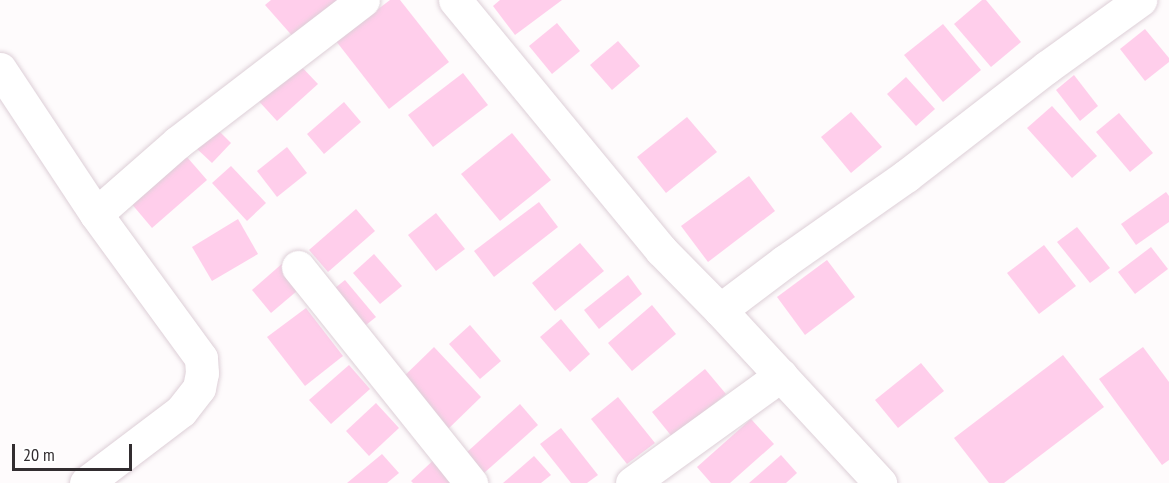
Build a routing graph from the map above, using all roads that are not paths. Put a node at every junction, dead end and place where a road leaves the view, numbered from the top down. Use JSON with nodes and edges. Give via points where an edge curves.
{"nodes":[{"id":1,"x":363,"y":0,"type":"edge"},
{"id":2,"x":455,"y":0,"type":"edge"},
{"id":3,"x":1140,"y":0,"type":"edge"},
{"id":4,"x":0,"y":69,"type":"edge"},
{"id":5,"x":96,"y":214,"type":"junction"},
{"id":6,"x":298,"y":267,"type":"dead end"},
{"id":7,"x":720,"y":310,"type":"junction"},
{"id":8,"x":781,"y":375,"type":"junction"},
{"id":9,"x":86,"y":483,"type":"edge"},
{"id":10,"x":471,"y":483,"type":"edge"},
{"id":11,"x":632,"y":483,"type":"edge"},
{"id":12,"x":880,"y":483,"type":"edge"}],
"edges":[{"from":1,"to":5,"type":"street","via":[[178,142]]},
{"from":2,"to":7,"type":"street","via":[[661,250]]},
{"from":3,"to":7,"type":"street"},
{"from":4,"to":5,"type":"street"},
{"from":5,"to":9,"type":"street","via":[[201,358],[202,373],[199,388],[182,411]]},
{"from":6,"to":10,"type":"street"},
{"from":7,"to":8,"type":"street"},
{"from":8,"to":11,"type":"street"},
{"from":8,"to":12,"type":"street"}]}
